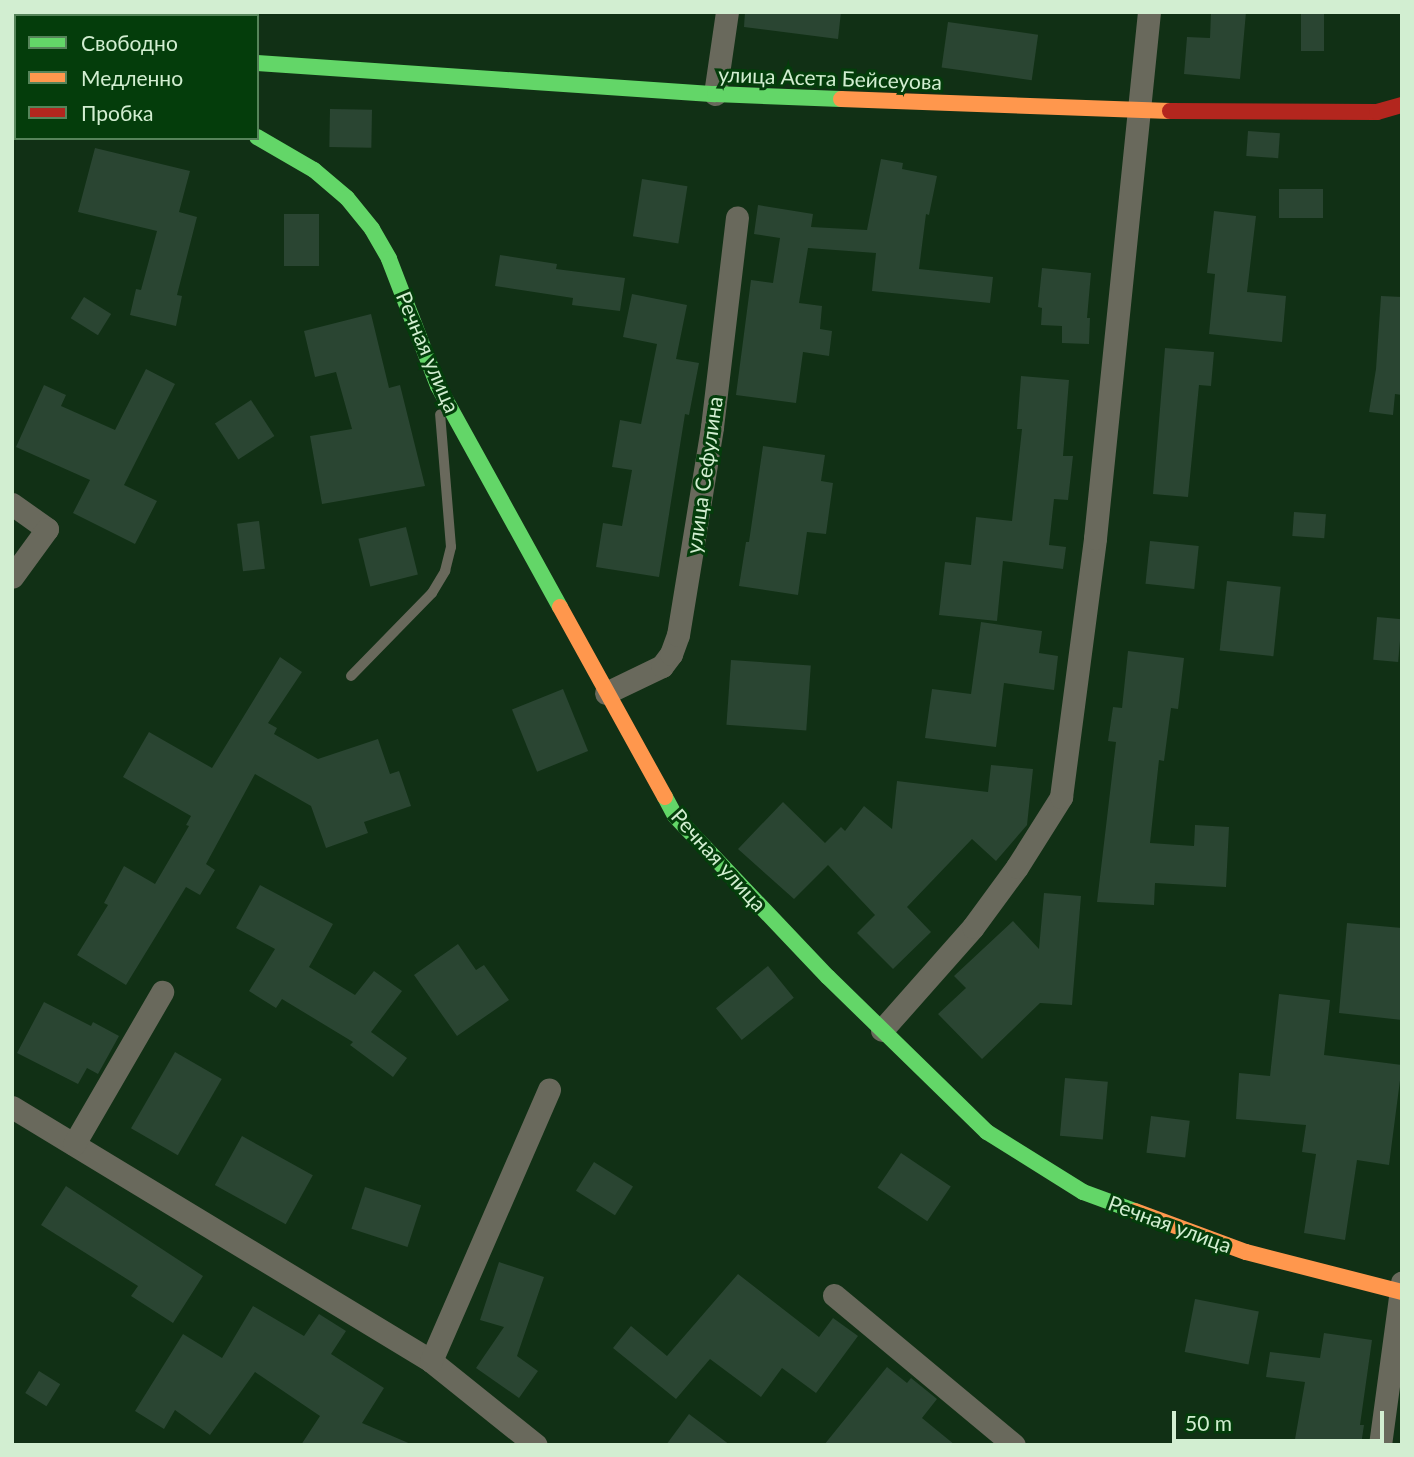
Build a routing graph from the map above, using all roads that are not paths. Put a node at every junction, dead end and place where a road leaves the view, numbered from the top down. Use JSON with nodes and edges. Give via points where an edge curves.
{"nodes":[{"id":1,"x":727,"y":12,"type":"edge"},
{"id":2,"x":1149,"y":12,"type":"edge"},
{"id":3,"x":259,"y":63,"type":"edge"},
{"id":4,"x":715,"y":94,"type":"junction"},
{"id":5,"x":1402,"y":105,"type":"edge"},
{"id":6,"x":1139,"y":111,"type":"junction"},
{"id":7,"x":259,"y":138,"type":"edge"},
{"id":8,"x":737,"y":217,"type":"dead end"},
{"id":9,"x":438,"y":386,"type":"junction"},
{"id":10,"x":12,"y":504,"type":"edge"},
{"id":11,"x":12,"y":577,"type":"edge"},
{"id":12,"x":351,"y":676,"type":"dead end"},
{"id":13,"x":606,"y":693,"type":"junction"},
{"id":14,"x":162,"y":992,"type":"dead end"},
{"id":15,"x":882,"y":1030,"type":"junction"},
{"id":16,"x":549,"y":1089,"type":"dead end"},
{"id":17,"x":12,"y":1107,"type":"edge"},
{"id":18,"x":74,"y":1144,"type":"junction"},
{"id":19,"x":1401,"y":1289,"type":"edge"},
{"id":20,"x":834,"y":1296,"type":"dead end"},
{"id":21,"x":431,"y":1361,"type":"junction"},
{"id":22,"x":536,"y":1445,"type":"edge"},
{"id":23,"x":1014,"y":1445,"type":"edge"},
{"id":24,"x":1380,"y":1445,"type":"edge"}],
"edges":[{"from":1,"to":4,"type":"street"},
{"from":2,"to":6,"type":"street"},
{"from":3,"to":4,"type":"street","name":"улица Асета Бейсеуова"},
{"from":4,"to":6,"type":"street","name":"улица Асета Бейсеуова"},
{"from":5,"to":6,"type":"street","name":"улица Асета Бейсеуова","via":[[1377,112]]},
{"from":6,"to":15,"type":"street","via":[[1095,538],[1061,797],[973,927]]},
{"from":7,"to":9,"type":"street","name":"Речная улица","via":[[314,170],[347,198],[372,229]]},
{"from":8,"to":13,"type":"street","name":"улица Сефулина","via":[[712,427],[678,635],[662,666]]},
{"from":9,"to":12,"type":"lane","via":[[451,547],[445,571],[432,593]]},
{"from":9,"to":13,"type":"street","name":"Речная улица"},
{"from":10,"to":11,"type":"street","via":[[47,529]]},
{"from":13,"to":15,"type":"street","name":"Речная улица","via":[[675,816]]},
{"from":14,"to":18,"type":"street"},
{"from":15,"to":19,"type":"street","name":"Речная улица","via":[[987,1132],[1083,1192],[1246,1252]]},
{"from":16,"to":21,"type":"street"},
{"from":17,"to":18,"type":"street"},
{"from":18,"to":21,"type":"street"},
{"from":19,"to":24,"type":"street"},
{"from":20,"to":23,"type":"street"},
{"from":21,"to":22,"type":"street"}]}
